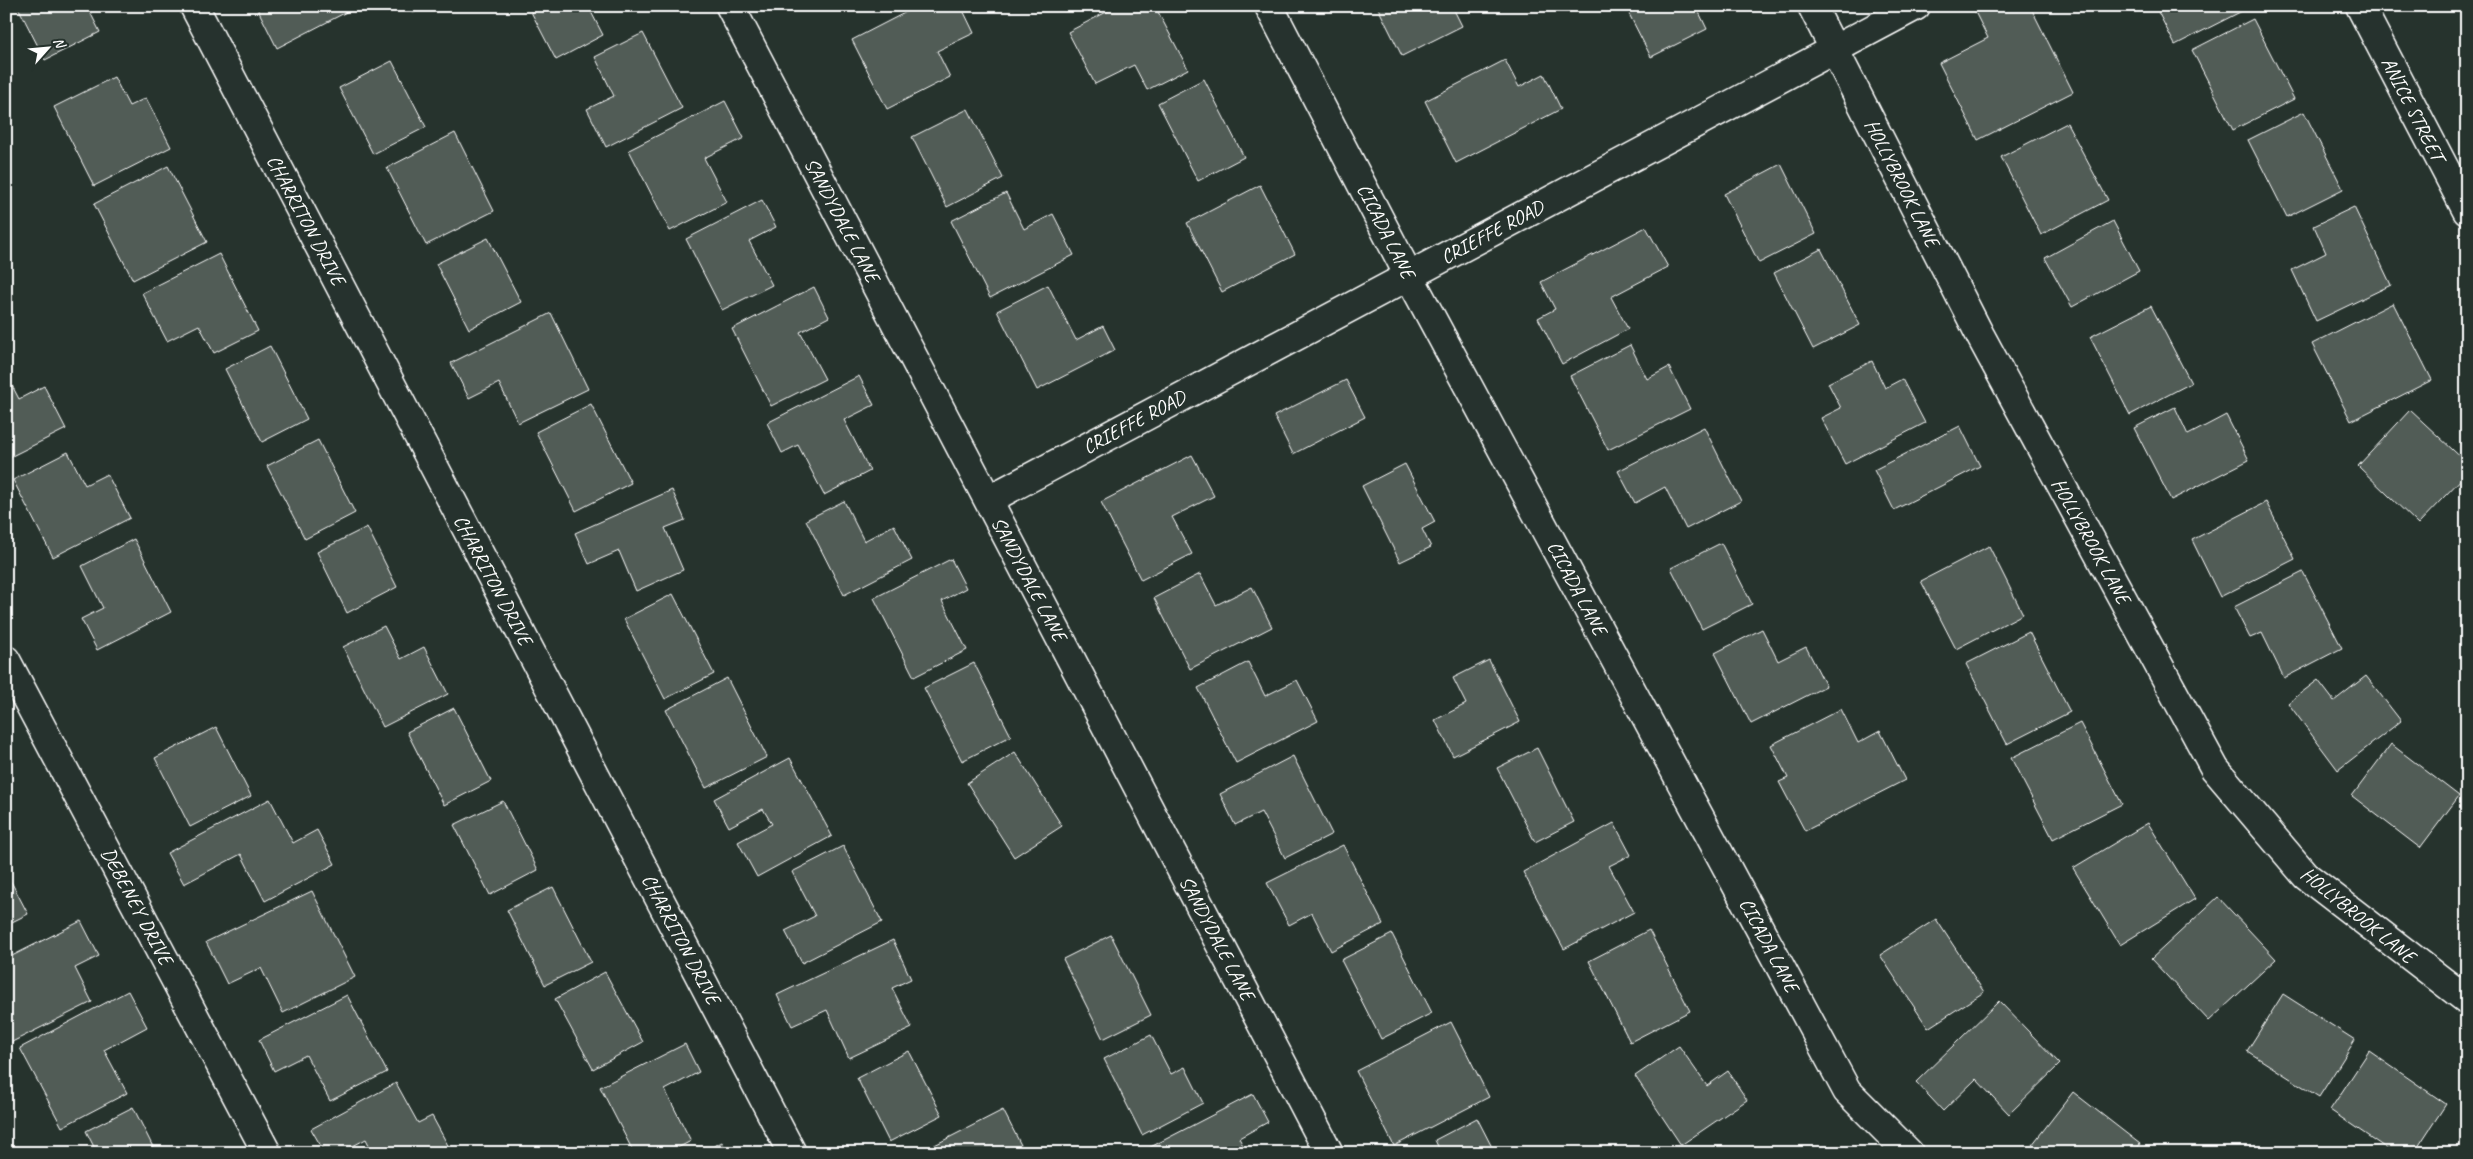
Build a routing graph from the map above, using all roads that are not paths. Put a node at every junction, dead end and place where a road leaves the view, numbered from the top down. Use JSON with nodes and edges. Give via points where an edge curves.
{"nodes":[{"id":1,"x":194,"y":6,"type":"edge"},
{"id":2,"x":730,"y":6,"type":"edge"},
{"id":3,"x":1270,"y":6,"type":"edge"},
{"id":4,"x":1812,"y":6,"type":"edge"},
{"id":5,"x":1916,"y":6,"type":"edge"},
{"id":6,"x":2360,"y":6,"type":"edge"},
{"id":7,"x":1835,"y":50,"type":"junction"},
{"id":8,"x":2467,"y":212,"type":"edge"},
{"id":9,"x":1409,"y":276,"type":"junction"},
{"id":10,"x":988,"y":500,"type":"junction"},
{"id":11,"x":6,"y":660,"type":"edge"},
{"id":12,"x":2467,"y":1000,"type":"edge"},
{"id":13,"x":267,"y":1153,"type":"edge"},
{"id":14,"x":792,"y":1153,"type":"edge"},
{"id":15,"x":1329,"y":1153,"type":"edge"},
{"id":16,"x":1909,"y":1153,"type":"edge"}],
"edges":[{"from":1,"to":14,"type":"street","name":"CHARRITON DRIVE"},
{"from":2,"to":10,"type":"street","name":"SANDYDALE LANE"},
{"from":3,"to":9,"type":"street","name":"CICADA LANE"},
{"from":4,"to":7,"type":"street","name":"HOLLYBROOK LANE"},
{"from":5,"to":7,"type":"street","name":"CRIEFFE ROAD"},
{"from":6,"to":8,"type":"street","name":"ANICE STREET"},
{"from":7,"to":9,"type":"street","name":"CRIEFFE ROAD"},
{"from":7,"to":12,"type":"street","name":"HOLLYBROOK LANE","via":[[1981,337],[2215,769],[2306,876]]},
{"from":9,"to":10,"type":"street","name":"CRIEFFE ROAD"},
{"from":9,"to":16,"type":"street","name":"CICADA LANE","via":[[1847,1091]]},
{"from":10,"to":15,"type":"street","name":"SANDYDALE LANE"},
{"from":11,"to":13,"type":"street","name":"DEBENEY DRIVE"}]}
